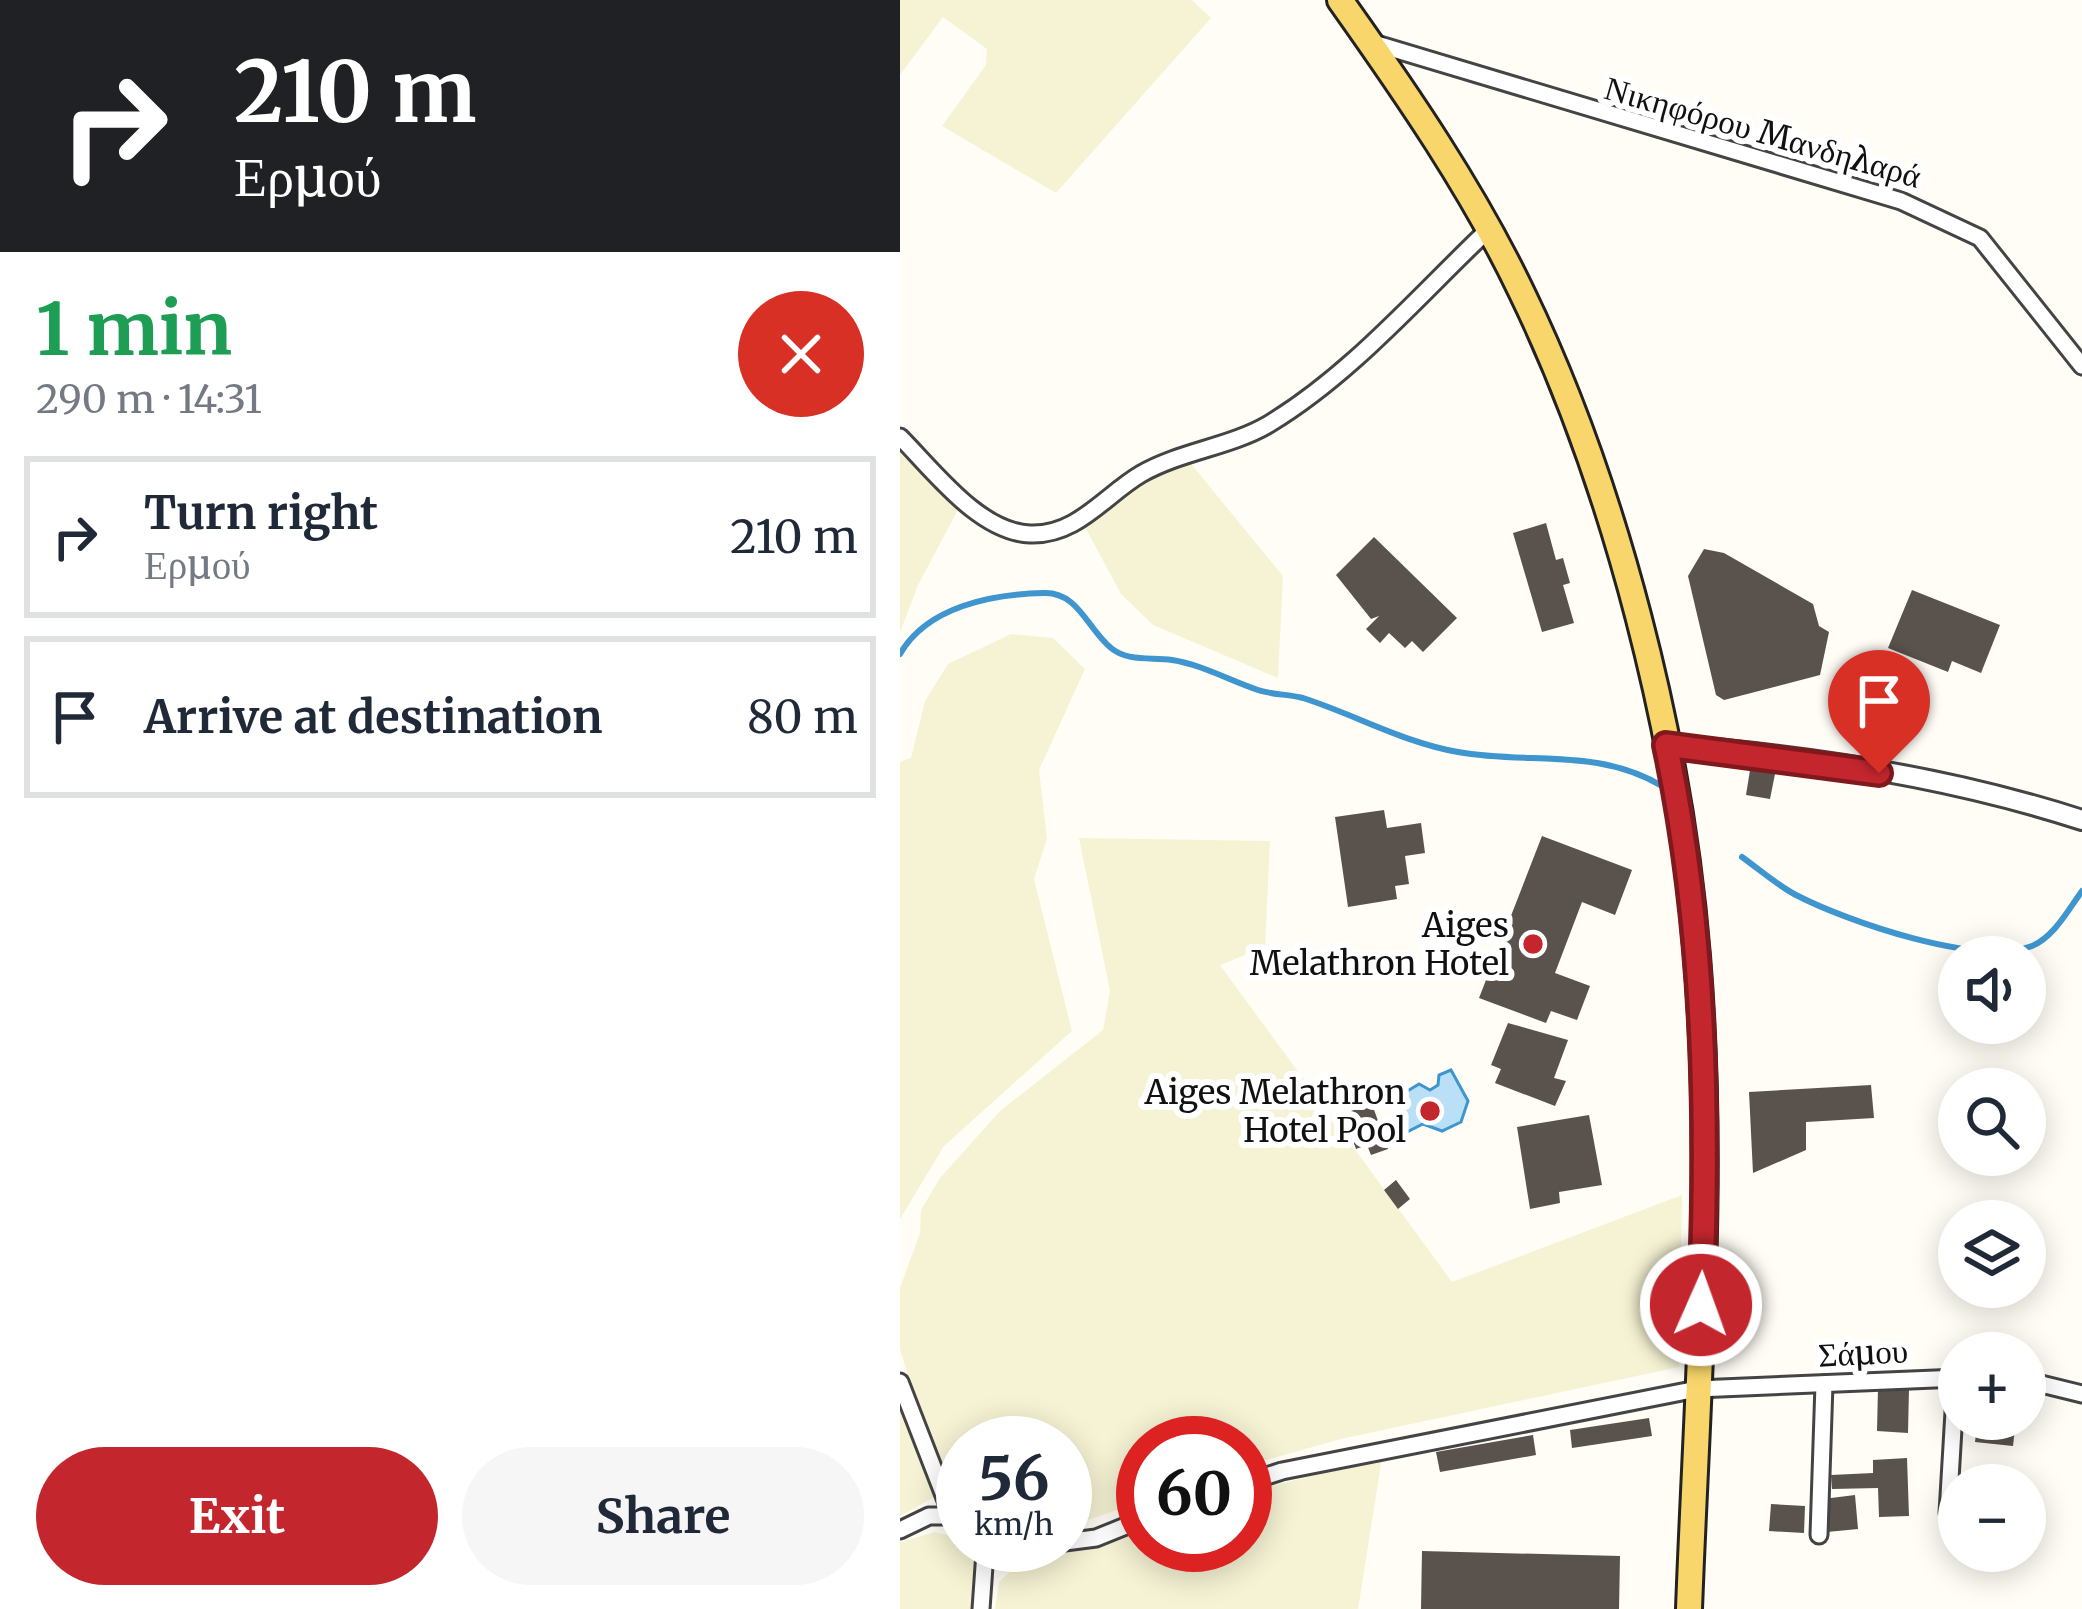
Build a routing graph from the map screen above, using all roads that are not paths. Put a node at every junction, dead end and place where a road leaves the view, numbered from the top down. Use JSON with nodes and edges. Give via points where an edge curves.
{"nodes":[{"id":1,"x":1340,"y":0,"type":"edge"},
{"id":2,"x":1370,"y":42,"type":"junction"},
{"id":3,"x":1489,"y":229,"type":"junction"},
{"id":4,"x":2082,"y":366,"type":"edge"},
{"id":5,"x":900,"y":437,"type":"edge"},
{"id":6,"x":1666,"y":745,"type":"junction"},
{"id":7,"x":2082,"y":820,"type":"edge"},
{"id":8,"x":1938,"y":1379,"type":"edge"},
{"id":9,"x":900,"y":1382,"type":"edge"},
{"id":10,"x":1824,"y":1384,"type":"junction"},
{"id":11,"x":2046,"y":1385,"type":"edge"},
{"id":12,"x":1697,"y":1388,"type":"junction"},
{"id":13,"x":2082,"y":1394,"type":"edge"},
{"id":14,"x":936,"y":1469,"type":"edge"},
{"id":15,"x":1272,"y":1475,"type":"edge"},
{"id":16,"x":936,"y":1517,"type":"edge"},
{"id":17,"x":900,"y":1530,"type":"edge"},
{"id":18,"x":1819,"y":1535,"type":"dead end"},
{"id":19,"x":982,"y":1572,"type":"edge"},
{"id":20,"x":981,"y":1609,"type":"edge"},
{"id":21,"x":1688,"y":1609,"type":"edge"}],
"edges":[{"from":1,"to":2,"type":"main road"},
{"from":2,"to":3,"type":"main road"},
{"from":2,"to":4,"type":"street","name":"Νικηφόρου Μανδηλαρά","via":[[1951,221],[1980,238]]},
{"from":3,"to":5,"type":"street","via":[[1305,400],[1263,428],[1167,459],[1059,528],[1030,534],[993,523]]},
{"from":3,"to":6,"type":"main road","via":[[1582,429]]},
{"from":6,"to":7,"type":"street","via":[[1922,780]]},
{"from":6,"to":12,"type":"main road","via":[[1697,956]]},
{"from":8,"to":10,"type":"street","name":"Σάμου"},
{"from":9,"to":14,"type":"street"},
{"from":10,"to":12,"type":"street","name":"Σάμου"},
{"from":10,"to":18,"type":"street"},
{"from":11,"to":13,"type":"street"},
{"from":12,"to":15,"type":"street","name":"Σάμου"},
{"from":12,"to":21,"type":"main road"},
{"from":16,"to":17,"type":"street"},
{"from":19,"to":20,"type":"street"}]}
